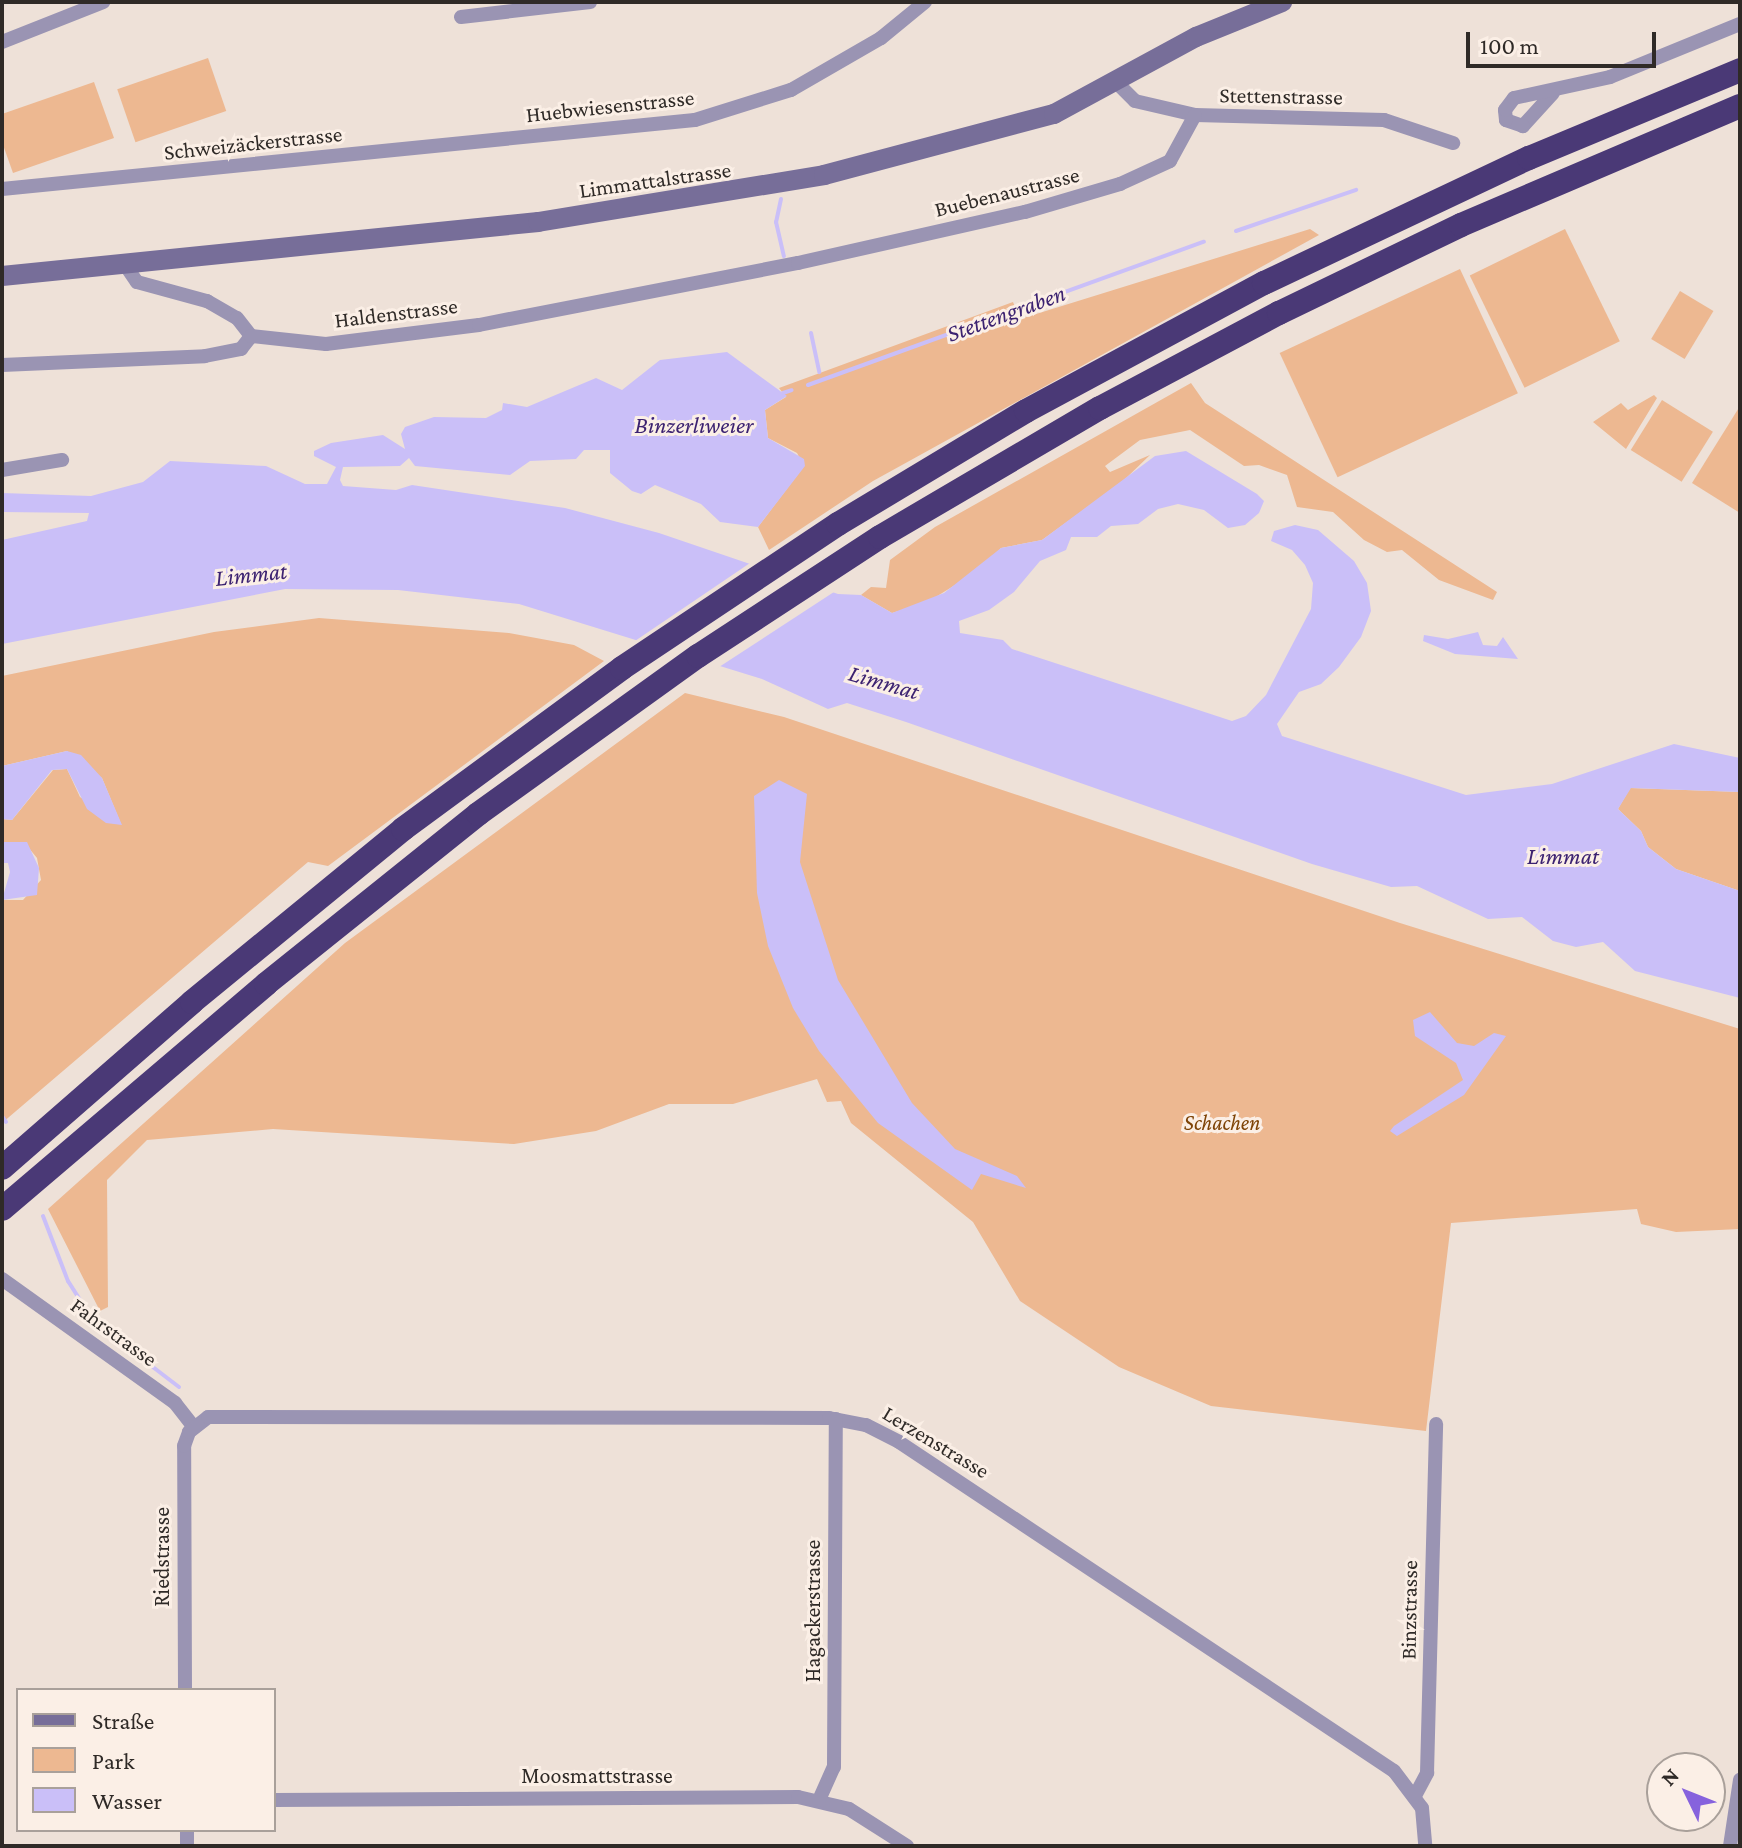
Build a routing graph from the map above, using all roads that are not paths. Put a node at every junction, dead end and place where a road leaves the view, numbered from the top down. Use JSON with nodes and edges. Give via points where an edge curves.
{"nodes":[{"id":1,"x":103,"y":2,"type":"edge"},
{"id":2,"x":590,"y":2,"type":"edge"},
{"id":3,"x":925,"y":2,"type":"edge"},
{"id":4,"x":1282,"y":2,"type":"edge"},
{"id":5,"x":461,"y":17,"type":"dead end"},
{"id":6,"x":1740,"y":24,"type":"edge"},
{"id":7,"x":2,"y":42,"type":"edge"},
{"id":8,"x":1740,"y":70,"type":"edge"},
{"id":9,"x":1115,"y":81,"type":"junction"},
{"id":10,"x":1553,"y":93,"type":"dead end"},
{"id":11,"x":1740,"y":106,"type":"edge"},
{"id":12,"x":1195,"y":115,"type":"junction"},
{"id":13,"x":508,"y":139,"type":"joint"},
{"id":14,"x":1453,"y":143,"type":"dead end"},
{"id":15,"x":2,"y":189,"type":"edge"},
{"id":16,"x":124,"y":263,"type":"junction"},
{"id":17,"x":798,"y":263,"type":"joint"},
{"id":18,"x":2,"y":276,"type":"edge"},
{"id":19,"x":251,"y":336,"type":"junction"},
{"id":20,"x":2,"y":365,"type":"edge"},
{"id":21,"x":62,"y":460,"type":"dead end"},
{"id":22,"x":2,"y":470,"type":"edge"},
{"id":23,"x":138,"y":1093,"type":"junction"},
{"id":24,"x":2,"y":1168,"type":"edge"},
{"id":25,"x":2,"y":1209,"type":"edge"},
{"id":26,"x":2,"y":1227,"type":"edge"},
{"id":27,"x":2,"y":1279,"type":"edge"},
{"id":28,"x":836,"y":1419,"type":"junction"},
{"id":29,"x":1436,"y":1424,"type":"dead end"},
{"id":30,"x":194,"y":1427,"type":"junction"},
{"id":31,"x":185,"y":1688,"type":"edge"},
{"id":32,"x":1740,"y":1780,"type":"edge"},
{"id":33,"x":1416,"y":1794,"type":"junction"},
{"id":34,"x":276,"y":1800,"type":"edge"},
{"id":35,"x":819,"y":1800,"type":"junction"},
{"id":36,"x":907,"y":1846,"type":"edge"},
{"id":37,"x":1425,"y":1846,"type":"edge"},
{"id":38,"x":1730,"y":1846,"type":"edge"}],
"edges":[{"from":1,"to":7,"type":"street"},
{"from":2,"to":5,"type":"street"},
{"from":3,"to":13,"type":"street","name":"Huebwiesenstrasse","via":[[838,66],[743,107],[669,124]]},
{"from":4,"to":9,"type":"main road","name":"Limmattalstrasse","via":[[1196,37]]},
{"from":6,"to":10,"type":"street","via":[[1637,67]]},
{"from":8,"to":24,"type":"highway","via":[[1474,183],[1146,345],[838,524],[590,690],[318,897]]},
{"from":9,"to":12,"type":"street","name":"Stettenstrasse","via":[[1135,101]]},
{"from":9,"to":16,"type":"main road","name":"Limmattalstrasse","via":[[1054,114],[1005,130],[735,192],[538,222]]},
{"from":11,"to":23,"type":"highway","via":[[1507,204],[1160,375],[880,537],[631,702],[413,864]]},
{"from":12,"to":14,"type":"street","name":"Stettenstrasse","via":[[1384,120]]},
{"from":12,"to":17,"type":"street","name":"Buebenaustrasse","via":[[1170,161],[1120,184],[1025,212]]},
{"from":13,"to":15,"type":"street","name":"Schweizäckerstrasse"},
{"from":16,"to":18,"type":"main road","name":"Limmattalstrasse"},
{"from":16,"to":19,"type":"street","via":[[137,282],[207,301],[237,318]]},
{"from":17,"to":19,"type":"street","name":"Haldenstrasse","via":[[479,325],[326,344]]},
{"from":19,"to":20,"type":"street","via":[[241,349],[205,356]]},
{"from":21,"to":22,"type":"street"},
{"from":23,"to":25,"type":"highway"},
{"from":23,"to":26,"type":"highway","via":[[93,1146]]},
{"from":27,"to":30,"type":"street","name":"Fahrstrasse","via":[[175,1403]]},
{"from":28,"to":30,"type":"street","name":"Lerzenstrasse","via":[[217,1416]]},
{"from":28,"to":33,"type":"street","name":"Lerzenstrasse","via":[[866,1425],[899,1442],[1016,1516],[1394,1771]]},
{"from":28,"to":35,"type":"street","name":"Hagackerstrasse","via":[[834,1767]]},
{"from":29,"to":33,"type":"street","name":"Binzstrasse","via":[[1427,1773]]},
{"from":30,"to":31,"type":"street","name":"Riedstrasse","via":[[186,1438],[184,1462]]},
{"from":32,"to":38,"type":"street"},
{"from":33,"to":37,"type":"street"},
{"from":34,"to":35,"type":"street","name":"Moosmattstrasse"},
{"from":35,"to":36,"type":"street","name":"Moosmattstrasse","via":[[849,1809]]}]}
